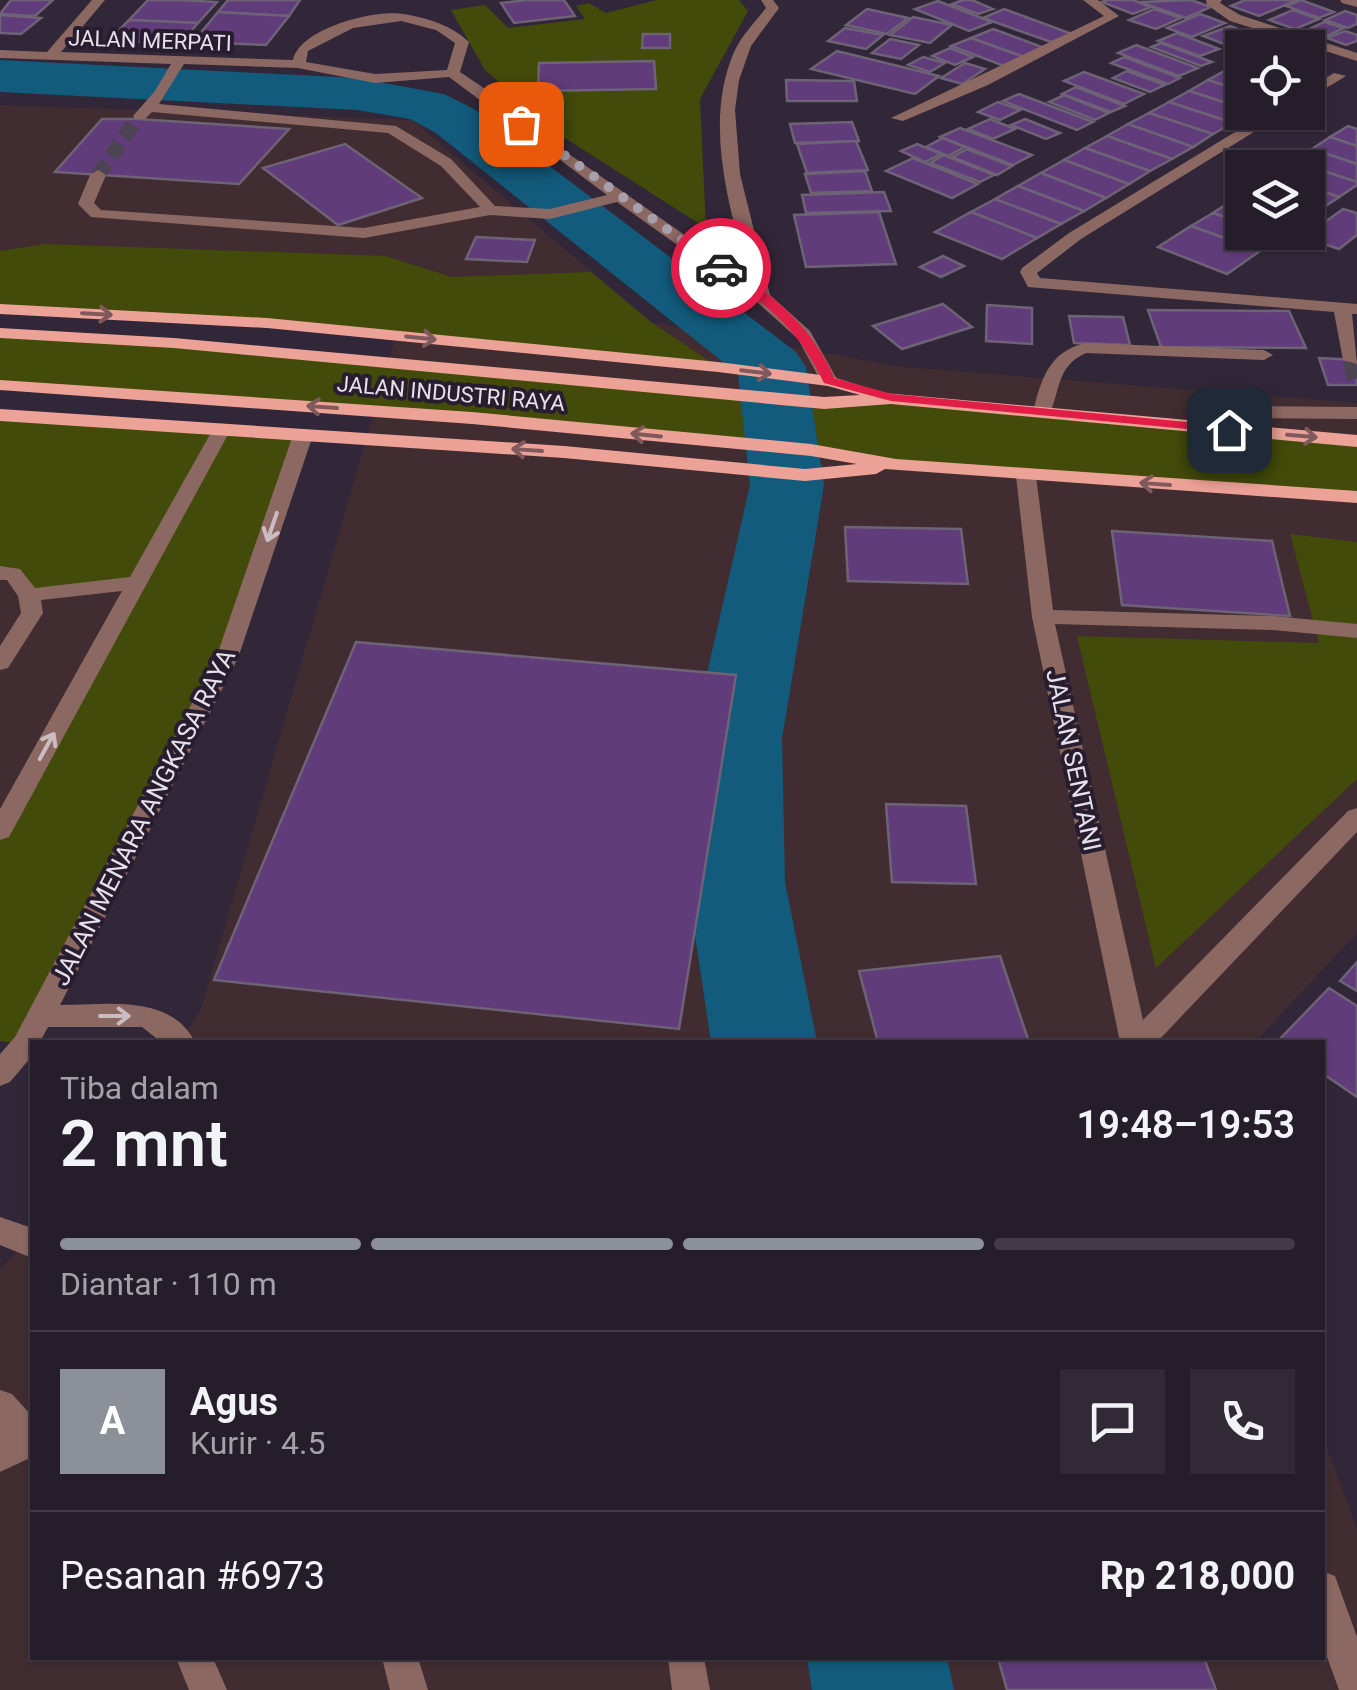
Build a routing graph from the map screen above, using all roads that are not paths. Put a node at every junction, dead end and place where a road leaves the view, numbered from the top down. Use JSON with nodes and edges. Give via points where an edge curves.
{"nodes":[{"id":1,"x":99,"y":0,"type":"edge"},
{"id":2,"x":396,"y":0,"type":"edge"},
{"id":3,"x":768,"y":0,"type":"edge"},
{"id":4,"x":1089,"y":0,"type":"edge"},
{"id":5,"x":1216,"y":0,"type":"edge"},
{"id":6,"x":1346,"y":0,"type":"edge"},
{"id":7,"x":1357,"y":4,"type":"edge"},
{"id":8,"x":401,"y":17,"type":"junction"},
{"id":9,"x":0,"y":54,"type":"edge"},
{"id":10,"x":49,"y":57,"type":"junction"},
{"id":11,"x":1357,"y":57,"type":"edge"},
{"id":12,"x":298,"y":64,"type":"junction"},
{"id":13,"x":177,"y":68,"type":"junction"},
{"id":14,"x":452,"y":72,"type":"junction"},
{"id":15,"x":1339,"y":76,"type":"dead end"},
{"id":16,"x":1325,"y":85,"type":"edge"},
{"id":17,"x":550,"y":110,"type":"dead end"},
{"id":18,"x":898,"y":118,"type":"dead end"},
{"id":19,"x":1249,"y":130,"type":"edge"},
{"id":20,"x":538,"y":138,"type":"junction"},
{"id":21,"x":98,"y":175,"type":"tunnel mouth"},
{"id":22,"x":621,"y":196,"type":"junction"},
{"id":23,"x":490,"y":210,"type":"junction"},
{"id":24,"x":762,"y":297,"type":"junction"},
{"id":25,"x":1350,"y":308,"type":"edge"},
{"id":26,"x":0,"y":309,"type":"edge"},
{"id":27,"x":267,"y":323,"type":"junction"},
{"id":28,"x":0,"y":333,"type":"edge"},
{"id":29,"x":174,"y":343,"type":"junction"},
{"id":30,"x":1264,"y":356,"type":"dead end"},
{"id":31,"x":1352,"y":360,"type":"dead end"},
{"id":32,"x":828,"y":381,"type":"junction"},
{"id":33,"x":0,"y":386,"type":"edge"},
{"id":34,"x":891,"y":398,"type":"junction"},
{"id":35,"x":1042,"y":412,"type":"junction"},
{"id":36,"x":1357,"y":412,"type":"edge"},
{"id":37,"x":0,"y":415,"type":"edge"},
{"id":38,"x":1197,"y":426,"type":"junction"},
{"id":39,"x":222,"y":430,"type":"junction"},
{"id":40,"x":303,"y":435,"type":"junction"},
{"id":41,"x":1357,"y":441,"type":"edge"},
{"id":42,"x":896,"y":466,"type":"junction"},
{"id":43,"x":1026,"y":476,"type":"junction"},
{"id":44,"x":1357,"y":497,"type":"edge"},
{"id":45,"x":0,"y":572,"type":"edge"},
{"id":46,"x":133,"y":592,"type":"junction"},
{"id":47,"x":29,"y":595,"type":"junction"},
{"id":48,"x":1044,"y":618,"type":"junction"},
{"id":49,"x":1357,"y":632,"type":"edge"},
{"id":50,"x":0,"y":662,"type":"edge"},
{"id":51,"x":1357,"y":818,"type":"edge"},
{"id":52,"x":0,"y":831,"type":"edge"},
{"id":53,"x":40,"y":1016,"type":"junction"},
{"id":54,"x":177,"y":1040,"type":"edge"},
{"id":55,"x":1137,"y":1040,"type":"edge"},
{"id":56,"x":1139,"y":1040,"type":"edge"},
{"id":57,"x":0,"y":1074,"type":"edge"},
{"id":58,"x":0,"y":1230,"type":"edge"},
{"id":59,"x":30,"y":1243,"type":"edge"},
{"id":60,"x":0,"y":1406,"type":"edge"},
{"id":61,"x":30,"y":1437,"type":"edge"},
{"id":62,"x":30,"y":1439,"type":"edge"},
{"id":63,"x":0,"y":1455,"type":"edge"},
{"id":64,"x":1325,"y":1598,"type":"edge"},
{"id":65,"x":195,"y":1660,"type":"edge"},
{"id":66,"x":401,"y":1660,"type":"edge"},
{"id":67,"x":686,"y":1660,"type":"edge"},
{"id":68,"x":1357,"y":1689,"type":"edge"},
{"id":69,"x":208,"y":1690,"type":"edge"},
{"id":70,"x":409,"y":1690,"type":"edge"},
{"id":71,"x":691,"y":1690,"type":"edge"}],
"edges":[{"from":1,"to":10,"type":"street"},
{"from":2,"to":8,"type":"street"},
{"from":3,"to":24,"type":"street","via":[[773,8],[742,50],[727,111],[742,221]]},
{"from":4,"to":18,"type":"street","via":[[1113,16]]},
{"from":5,"to":11,"type":"street","via":[[1211,2],[1236,18]]},
{"from":6,"to":7,"type":"street"},
{"from":8,"to":12,"type":"street","via":[[334,28],[302,49]]},
{"from":8,"to":14,"type":"street","via":[[462,42]]},
{"from":9,"to":10,"type":"street","name":"JALAN MERPATI"},
{"from":10,"to":13,"type":"street","name":"JALAN MERPATI"},
{"from":12,"to":13,"type":"street","name":"JALAN MERPATI"},
{"from":12,"to":14,"type":"street","name":"JALAN MERPATI","via":[[370,78]]},
{"from":13,"to":23,"type":"street","via":[[142,113],[391,129],[420,142]]},
{"from":14,"to":20,"type":"street"},
{"from":15,"to":16,"type":"street"},
{"from":17,"to":20,"type":"street"},
{"from":19,"to":25,"type":"street","via":[[1075,236],[1028,272],[1034,283]]},
{"from":20,"to":22,"type":"street"},
{"from":21,"to":23,"type":"street","via":[[86,204],[96,214],[364,233]]},
{"from":22,"to":23,"type":"street","via":[[552,214]]},
{"from":22,"to":24,"type":"street"},
{"from":24,"to":32,"type":"street","via":[[804,335]]},
{"from":25,"to":31,"type":"street"},
{"from":26,"to":27,"type":"main road","name":"JALAN INDUSTRI RAYA","one_way":true},
{"from":27,"to":29,"type":"main road"},
{"from":27,"to":32,"type":"main road","name":"JALAN INDUSTRI RAYA","one_way":true},
{"from":28,"to":29,"type":"main road","name":"JALAN INDUSTRI RAYA"},
{"from":29,"to":34,"type":"main road","name":"JALAN INDUSTRI RAYA","via":[[794,401]]},
{"from":30,"to":35,"type":"street","via":[[1085,348],[1070,352],[1052,374]]},
{"from":32,"to":34,"type":"main road","name":"JALAN INDUSTRI RAYA"},
{"from":42,"to":33,"type":"main road","name":"JALAN INDUSTRI RAYA","one_way":true,"via":[[812,450],[472,418]]},
{"from":34,"to":35,"type":"main road","name":"JALAN INDUSTRI RAYA"},
{"from":35,"to":38,"type":"main road","name":"JALAN INDUSTRI RAYA"},
{"from":36,"to":38,"type":"street","via":[[1247,412]]},
{"from":37,"to":39,"type":"main road","name":"JALAN INDUSTRI RAYA"},
{"from":38,"to":41,"type":"main road","name":"JALAN INDUSTRI RAYA","one_way":true},
{"from":39,"to":40,"type":"main road","name":"JALAN INDUSTRI RAYA"},
{"from":39,"to":46,"type":"street"},
{"from":42,"to":40,"type":"main road","name":"JALAN INDUSTRI RAYA","one_way":true,"via":[[805,475]]},
{"from":40,"to":53,"type":"street","name":"JALAN MENARA ANGKASA RAYA","one_way":true,"via":[[227,658]]},
{"from":42,"to":43,"type":"main road","name":"JALAN INDUSTRI RAYA"},
{"from":44,"to":43,"type":"main road","name":"JALAN INDUSTRI RAYA","one_way":true},
{"from":43,"to":48,"type":"street","name":"JALAN SENTANI"},
{"from":45,"to":47,"type":"street","via":[[13,574]]},
{"from":46,"to":47,"type":"street"},
{"from":52,"to":46,"type":"street","one_way":true},
{"from":47,"to":50,"type":"street","via":[[32,614]]},
{"from":48,"to":49,"type":"street","via":[[1273,623]]},
{"from":48,"to":55,"type":"street","name":"JALAN SENTANI"},
{"from":51,"to":56,"type":"street","name":"JALAN SENTANI"},
{"from":53,"to":54,"type":"street","one_way":true,"via":[[147,1016]]},
{"from":53,"to":57,"type":"street","name":"JALAN MENARA ANGKASA RAYA"},
{"from":58,"to":59,"type":"street"},
{"from":60,"to":61,"type":"street"},
{"from":62,"to":63,"type":"street"},
{"from":64,"to":68,"type":"street"},
{"from":65,"to":69,"type":"street"},
{"from":66,"to":70,"type":"street"},
{"from":67,"to":71,"type":"street"}]}
